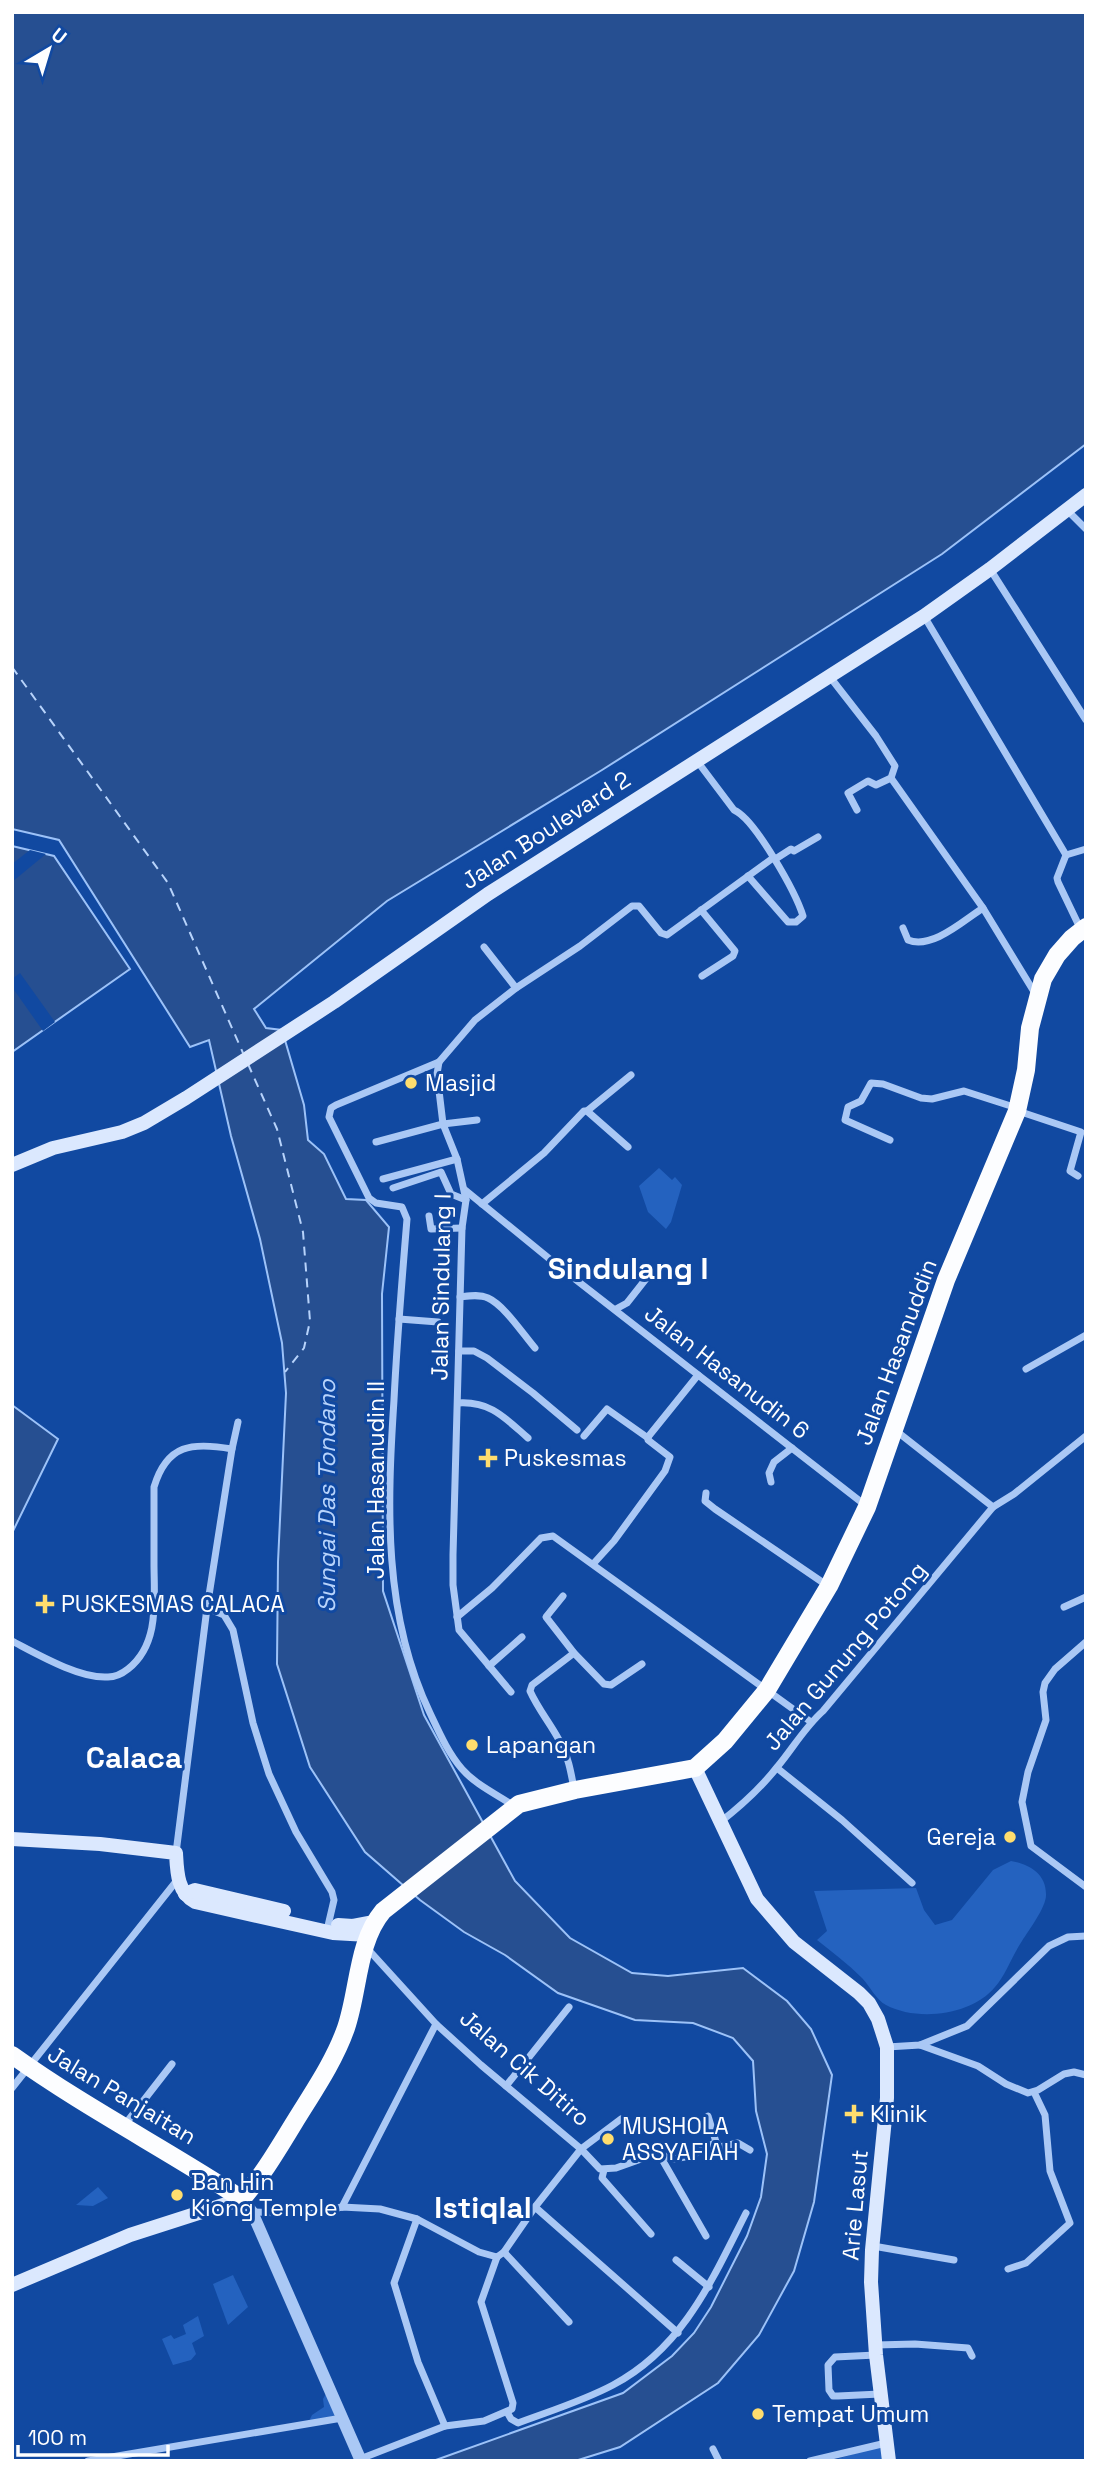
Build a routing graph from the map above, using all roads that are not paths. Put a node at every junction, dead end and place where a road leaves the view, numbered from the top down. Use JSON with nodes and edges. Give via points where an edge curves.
{"nodes":[{"id":1,"x":1086,"y":495,"type":"edge"},
{"id":2,"x":1067,"y":510,"type":"junction"},
{"id":3,"x":1086,"y":529,"type":"edge"},
{"id":4,"x":990,"y":569,"type":"junction"},
{"id":5,"x":924,"y":616,"type":"junction"},
{"id":6,"x":830,"y":676,"type":"junction"},
{"id":7,"x":1086,"y":720,"type":"edge"},
{"id":8,"x":696,"y":760,"type":"junction"},
{"id":9,"x":891,"y":778,"type":"junction"},
{"id":10,"x":857,"y":810,"type":"dead end"},
{"id":11,"x":818,"y":837,"type":"dead end"},
{"id":12,"x":1086,"y":849,"type":"edge"},
{"id":13,"x":772,"y":855,"type":"junction"},
{"id":14,"x":1066,"y":855,"type":"junction"},
{"id":15,"x":748,"y":876,"type":"junction"},
{"id":16,"x":983,"y":908,"type":"junction"},
{"id":17,"x":701,"y":909,"type":"junction"},
{"id":18,"x":903,"y":928,"type":"dead end"},
{"id":19,"x":1084,"y":929,"type":"edge"},
{"id":20,"x":484,"y":947,"type":"dead end"},
{"id":21,"x":702,"y":976,"type":"dead end"},
{"id":22,"x":516,"y":988,"type":"junction"},
{"id":23,"x":1037,"y":997,"type":"junction"},
{"id":24,"x":439,"y":1062,"type":"junction"},
{"id":25,"x":631,"y":1075,"type":"dead end"},
{"id":26,"x":1017,"y":1110,"type":"junction"},
{"id":27,"x":587,"y":1111,"type":"junction"},
{"id":28,"x":477,"y":1119,"type":"dead end"},
{"id":29,"x":443,"y":1124,"type":"junction"},
{"id":30,"x":890,"y":1140,"type":"dead end"},
{"id":31,"x":376,"y":1142,"type":"dead end"},
{"id":32,"x":628,"y":1147,"type":"dead end"},
{"id":33,"x":457,"y":1159,"type":"junction"},
{"id":34,"x":12,"y":1165,"type":"edge"},
{"id":35,"x":1078,"y":1176,"type":"dead end"},
{"id":36,"x":383,"y":1179,"type":"dead end"},
{"id":37,"x":393,"y":1188,"type":"dead end"},
{"id":38,"x":464,"y":1189,"type":"junction"},
{"id":39,"x":466,"y":1200,"type":"junction"},
{"id":40,"x":482,"y":1204,"type":"junction"},
{"id":41,"x":429,"y":1216,"type":"dead end"},
{"id":42,"x":462,"y":1228,"type":"junction"},
{"id":43,"x":649,"y":1275,"type":"dead end"},
{"id":44,"x":460,"y":1297,"type":"junction"},
{"id":45,"x":616,"y":1309,"type":"junction"},
{"id":46,"x":399,"y":1318,"type":"junction"},
{"id":47,"x":438,"y":1322,"type":"dead end"},
{"id":48,"x":1086,"y":1335,"type":"edge"},
{"id":49,"x":535,"y":1348,"type":"dead end"},
{"id":50,"x":459,"y":1351,"type":"junction"},
{"id":51,"x":1026,"y":1369,"type":"dead end"},
{"id":52,"x":698,"y":1375,"type":"junction"},
{"id":53,"x":458,"y":1404,"type":"junction"},
{"id":54,"x":238,"y":1422,"type":"dead end"},
{"id":55,"x":894,"y":1429,"type":"junction"},
{"id":56,"x":1086,"y":1436,"type":"edge"},
{"id":57,"x":528,"y":1438,"type":"dead end"},
{"id":58,"x":648,"y":1438,"type":"junction"},
{"id":59,"x":792,"y":1448,"type":"junction"},
{"id":60,"x":232,"y":1449,"type":"junction"},
{"id":61,"x":771,"y":1482,"type":"dead end"},
{"id":62,"x":706,"y":1493,"type":"dead end"},
{"id":63,"x":867,"y":1507,"type":"junction"},
{"id":64,"x":993,"y":1507,"type":"junction"},
{"id":65,"x":594,"y":1563,"type":"junction"},
{"id":66,"x":829,"y":1586,"type":"junction"},
{"id":67,"x":563,"y":1596,"type":"dead end"},
{"id":68,"x":1086,"y":1597,"type":"edge"},
{"id":69,"x":1064,"y":1607,"type":"dead end"},
{"id":70,"x":207,"y":1608,"type":"junction"},
{"id":71,"x":457,"y":1617,"type":"junction"},
{"id":72,"x":522,"y":1637,"type":"dead end"},
{"id":73,"x":12,"y":1641,"type":"edge"},
{"id":74,"x":1086,"y":1642,"type":"edge"},
{"id":75,"x":574,"y":1653,"type":"junction"},
{"id":76,"x":642,"y":1664,"type":"dead end"},
{"id":77,"x":489,"y":1666,"type":"junction"},
{"id":78,"x":767,"y":1690,"type":"junction"},
{"id":79,"x":511,"y":1692,"type":"dead end"},
{"id":80,"x":811,"y":1722,"type":"junction"},
{"id":81,"x":695,"y":1768,"type":"junction"},
{"id":82,"x":777,"y":1768,"type":"junction"},
{"id":83,"x":575,"y":1790,"type":"junction"},
{"id":84,"x":507,"y":1812,"type":"junction"},
{"id":85,"x":719,"y":1823,"type":"junction"},
{"id":86,"x":12,"y":1839,"type":"edge"},
{"id":87,"x":176,"y":1853,"type":"junction"},
{"id":88,"x":178,"y":1879,"type":"junction"},
{"id":89,"x":912,"y":1883,"type":"dead end"},
{"id":90,"x":1086,"y":1887,"type":"edge"},
{"id":91,"x":330,"y":1929,"type":"junction"},
{"id":92,"x":373,"y":1929,"type":"junction"},
{"id":93,"x":1086,"y":1936,"type":"edge"},
{"id":94,"x":569,"y":2007,"type":"dead end"},
{"id":95,"x":436,"y":2024,"type":"junction"},
{"id":96,"x":920,"y":2045,"type":"junction"},
{"id":97,"x":887,"y":2047,"type":"junction"},
{"id":98,"x":12,"y":2055,"type":"edge"},
{"id":99,"x":172,"y":2064,"type":"dead end"},
{"id":100,"x":29,"y":2067,"type":"junction"},
{"id":101,"x":1086,"y":2075,"type":"edge"},
{"id":102,"x":506,"y":2086,"type":"junction"},
{"id":103,"x":12,"y":2088,"type":"edge"},
{"id":104,"x":1034,"y":2092,"type":"junction"},
{"id":105,"x":708,"y":2116,"type":"dead end"},
{"id":106,"x":621,"y":2119,"type":"dead end"},
{"id":107,"x":123,"y":2127,"type":"junction"},
{"id":108,"x":716,"y":2142,"type":"junction"},
{"id":109,"x":581,"y":2150,"type":"junction"},
{"id":110,"x":750,"y":2150,"type":"dead end"},
{"id":111,"x":658,"y":2153,"type":"junction"},
{"id":112,"x":604,"y":2170,"type":"junction"},
{"id":113,"x":247,"y":2205,"type":"junction"},
{"id":114,"x":342,"y":2207,"type":"junction"},
{"id":115,"x":535,"y":2207,"type":"junction"},
{"id":116,"x":746,"y":2213,"type":"dead end"},
{"id":117,"x":417,"y":2219,"type":"junction"},
{"id":118,"x":651,"y":2234,"type":"dead end"},
{"id":119,"x":706,"y":2236,"type":"dead end"},
{"id":120,"x":872,"y":2246,"type":"junction"},
{"id":121,"x":504,"y":2252,"type":"junction"},
{"id":122,"x":497,"y":2258,"type":"junction"},
{"id":123,"x":676,"y":2260,"type":"dead end"},
{"id":124,"x":954,"y":2260,"type":"dead end"},
{"id":125,"x":1008,"y":2269,"type":"dead end"},
{"id":126,"x":12,"y":2285,"type":"edge"},
{"id":127,"x":709,"y":2287,"type":"junction"},
{"id":128,"x":569,"y":2322,"type":"dead end"},
{"id":129,"x":678,"y":2333,"type":"junction"},
{"id":130,"x":875,"y":2350,"type":"junction"},
{"id":131,"x":972,"y":2356,"type":"dead end"},
{"id":132,"x":880,"y":2394,"type":"junction"},
{"id":133,"x":507,"y":2412,"type":"junction"},
{"id":134,"x":342,"y":2418,"type":"junction"},
{"id":135,"x":444,"y":2426,"type":"junction"},
{"id":136,"x":886,"y":2442,"type":"junction"},
{"id":137,"x":713,"y":2449,"type":"dead end"},
{"id":138,"x":361,"y":2460,"type":"edge"},
{"id":139,"x":88,"y":2461,"type":"edge"},
{"id":140,"x":719,"y":2461,"type":"edge"},
{"id":141,"x":810,"y":2461,"type":"edge"},
{"id":142,"x":889,"y":2461,"type":"edge"}],
"edges":[{"from":1,"to":2,"type":"main road","name":"Jalan Boulevard 2"},
{"from":2,"to":3,"type":"street"},
{"from":2,"to":4,"type":"main road","name":"Jalan Boulevard 2"},
{"from":4,"to":5,"type":"main road","name":"Jalan Boulevard 2"},
{"from":4,"to":7,"type":"street"},
{"from":5,"to":6,"type":"main road","name":"Jalan Boulevard 2"},
{"from":5,"to":14,"type":"street"},
{"from":6,"to":8,"type":"main road","name":"Jalan Boulevard 2"},
{"from":6,"to":9,"type":"street","via":[[895,766]]},
{"from":8,"to":13,"type":"street"},
{"from":8,"to":34,"type":"main road","name":"Jalan Boulevard 2","via":[[488,894],[260,1051],[144,1123],[53,1148]]},
{"from":9,"to":10,"type":"street","via":[[876,785],[868,781],[849,791]]},
{"from":9,"to":16,"type":"street"},
{"from":11,"to":13,"type":"street","via":[[778,858]]},
{"from":12,"to":14,"type":"street"},
{"from":13,"to":15,"type":"street"},
{"from":13,"to":15,"type":"street","via":[[803,916],[791,924],[785,920]]},
{"from":14,"to":19,"type":"street","via":[[1057,878]]},
{"from":15,"to":17,"type":"street"},
{"from":16,"to":18,"type":"street","via":[[923,943],[908,940]]},
{"from":16,"to":23,"type":"street"},
{"from":17,"to":21,"type":"street","via":[[735,951]]},
{"from":17,"to":22,"type":"street","via":[[664,935],[634,905]]},
{"from":19,"to":23,"type":"highway","name":"Jalan Hasanuddin","via":[[1050,965]]},
{"from":20,"to":22,"type":"street"},
{"from":22,"to":24,"type":"street","via":[[475,1020]]},
{"from":23,"to":26,"type":"highway","name":"Jalan Hasanuddin"},
{"from":24,"to":29,"type":"street","name":"Jalan Sindulang I"},
{"from":24,"to":46,"type":"street","name":"Jalan Hasanudin II","via":[[331,1108],[329,1117],[371,1200],[397,1205],[406,1213]]},
{"from":25,"to":27,"type":"street"},
{"from":26,"to":30,"type":"street","via":[[964,1091],[922,1098],[871,1083],[861,1101],[848,1107],[845,1120]]},
{"from":26,"to":35,"type":"street","via":[[1081,1132],[1070,1171]]},
{"from":26,"to":55,"type":"highway","name":"Jalan Hasanuddin","via":[[946,1280]]},
{"from":27,"to":32,"type":"street"},
{"from":27,"to":40,"type":"street"},
{"from":28,"to":29,"type":"street"},
{"from":29,"to":31,"type":"street"},
{"from":29,"to":33,"type":"street","name":"Jalan Sindulang I"},
{"from":33,"to":36,"type":"street"},
{"from":33,"to":38,"type":"street","name":"Jalan Sindulang I"},
{"from":37,"to":39,"type":"street","via":[[440,1172],[451,1194]]},
{"from":38,"to":39,"type":"street","name":"Jalan Sindulang I"},
{"from":38,"to":40,"type":"street","name":"Jalan Hasanudin 6"},
{"from":39,"to":42,"type":"street","name":"Jalan Sindulang I"},
{"from":40,"to":45,"type":"street","name":"Jalan Hasanudin 6"},
{"from":41,"to":42,"type":"street","via":[[431,1229]]},
{"from":42,"to":44,"type":"street","name":"Jalan Sindulang I"},
{"from":43,"to":45,"type":"street","via":[[627,1303]]},
{"from":44,"to":49,"type":"street","via":[[489,1298]]},
{"from":44,"to":50,"type":"street","name":"Jalan Sindulang I"},
{"from":45,"to":52,"type":"street","name":"Jalan Hasanudin 6"},
{"from":46,"to":47,"type":"street"},
{"from":46,"to":84,"type":"street","name":"Jalan Hasanudin II","via":[[390,1453],[390,1546],[404,1647],[417,1686],[455,1760]]},
{"from":48,"to":51,"type":"street"},
{"from":50,"to":53,"type":"street","name":"Jalan Sindulang I"},
{"from":50,"to":58,"type":"street","via":[[487,1358],[581,1433],[607,1409]]},
{"from":52,"to":58,"type":"street"},
{"from":52,"to":59,"type":"street","name":"Jalan Hasanudin 6"},
{"from":53,"to":57,"type":"street","via":[[491,1408]]},
{"from":53,"to":71,"type":"street","name":"Jalan Sindulang I","via":[[453,1585]]},
{"from":54,"to":60,"type":"street"},
{"from":55,"to":63,"type":"highway","name":"Jalan Hasanuddin"},
{"from":55,"to":64,"type":"street"},
{"from":56,"to":64,"type":"street","name":"Jalan Gunung Potong"},
{"from":58,"to":65,"type":"street","via":[[670,1459],[649,1494]]},
{"from":59,"to":61,"type":"street","via":[[774,1462]]},
{"from":59,"to":63,"type":"street","name":"Jalan Hasanudin 6"},
{"from":60,"to":70,"type":"street"},
{"from":60,"to":73,"type":"street","via":[[193,1445],[169,1458],[158,1473],[154,1487],[154,1620],[138,1661],[123,1673],[108,1677],[49,1660]]},
{"from":62,"to":66,"type":"street","via":[[705,1501],[715,1509]]},
{"from":63,"to":66,"type":"highway","name":"Jalan Hasanuddin"},
{"from":64,"to":80,"type":"street","name":"Jalan Gunung Potong"},
{"from":65,"to":71,"type":"street","via":[[554,1536],[544,1536]]},
{"from":65,"to":78,"type":"street"},
{"from":66,"to":78,"type":"highway","name":"Jalan Hasanuddin"},
{"from":67,"to":75,"type":"street","via":[[546,1617]]},
{"from":68,"to":69,"type":"street"},
{"from":70,"to":87,"type":"street"},
{"from":70,"to":91,"type":"street","via":[[223,1615],[233,1630],[269,1774],[332,1892]]},
{"from":71,"to":77,"type":"street","via":[[458,1630]]},
{"from":72,"to":77,"type":"street"},
{"from":74,"to":90,"type":"street","via":[[1045,1684],[1046,1720],[1022,1802],[1031,1846]]},
{"from":75,"to":76,"type":"street","via":[[607,1686]]},
{"from":75,"to":83,"type":"street","via":[[530,1691],[560,1740]]},
{"from":77,"to":79,"type":"street"},
{"from":78,"to":80,"type":"street"},
{"from":78,"to":81,"type":"highway","name":"Jalan Hasanuddin","via":[[725,1741]]},
{"from":80,"to":82,"type":"street","name":"Jalan Gunung Potong"},
{"from":81,"to":83,"type":"highway"},
{"from":81,"to":85,"type":"main road","name":"Arie Lasut"},
{"from":82,"to":85,"type":"street","name":"Jalan Gunung Potong"},
{"from":82,"to":89,"type":"street"},
{"from":83,"to":84,"type":"highway"},
{"from":84,"to":92,"type":"highway"},
{"from":85,"to":97,"type":"main road","name":"Arie Lasut","via":[[757,1899],[794,1942],[869,2003]]},
{"from":86,"to":87,"type":"main road"},
{"from":87,"to":88,"type":"main road"},
{"from":88,"to":91,"type":"main road","via":[[185,1894],[195,1890]]},
{"from":88,"to":100,"type":"street"},
{"from":91,"to":92,"type":"main road"},
{"from":92,"to":95,"type":"street","name":"Jalan Cik Ditiro"},
{"from":92,"to":113,"type":"highway","via":[[334,2057]]},
{"from":93,"to":96,"type":"street","via":[[1068,1937],[1049,1946],[967,2026]]},
{"from":94,"to":102,"type":"street"},
{"from":95,"to":102,"type":"street","name":"Jalan Cik Ditiro"},
{"from":95,"to":114,"type":"street","name":"Jalan Cik Ditiro"},
{"from":96,"to":97,"type":"street"},
{"from":96,"to":104,"type":"street","via":[[978,2066],[1016,2089]]},
{"from":97,"to":120,"type":"main road","name":"Arie Lasut","via":[[887,2098]]},
{"from":98,"to":100,"type":"highway","name":"Jalan Panjaitan"},
{"from":99,"to":107,"type":"street"},
{"from":100,"to":103,"type":"street"},
{"from":100,"to":107,"type":"highway","name":"Jalan Panjaitan"},
{"from":101,"to":104,"type":"street","via":[[1064,2074]]},
{"from":102,"to":109,"type":"street","name":"Jalan Cik Ditiro"},
{"from":104,"to":125,"type":"street","via":[[1045,2115],[1050,2171],[1070,2223],[1026,2263]]},
{"from":105,"to":108,"type":"street"},
{"from":106,"to":109,"type":"street","name":"Jalan Cik Ditiro"},
{"from":107,"to":113,"type":"highway","name":"Jalan Panjaitan"},
{"from":108,"to":110,"type":"street","via":[[720,2147],[738,2143]]},
{"from":108,"to":111,"type":"street","via":[[691,2156],[673,2159]]},
{"from":109,"to":112,"type":"street"},
{"from":109,"to":115,"type":"street","name":"Jalan Cik Ditiro"},
{"from":111,"to":112,"type":"street"},
{"from":111,"to":119,"type":"street"},
{"from":112,"to":118,"type":"street","via":[[602,2178]]},
{"from":113,"to":114,"type":"street","via":[[311,2214]]},
{"from":113,"to":126,"type":"main road","via":[[130,2235]]},
{"from":113,"to":134,"type":"street"},
{"from":114,"to":117,"type":"street","via":[[380,2209]]},
{"from":115,"to":121,"type":"street","name":"Jalan Cik Ditiro"},
{"from":115,"to":129,"type":"street"},
{"from":116,"to":127,"type":"street"},
{"from":117,"to":122,"type":"street"},
{"from":117,"to":135,"type":"street","via":[[394,2283]]},
{"from":120,"to":124,"type":"street"},
{"from":120,"to":130,"type":"main road","name":"Arie Lasut"},
{"from":121,"to":122,"type":"street","name":"Jalan Cik Ditiro"},
{"from":121,"to":128,"type":"street"},
{"from":122,"to":133,"type":"street","via":[[481,2302],[513,2403]]},
{"from":123,"to":127,"type":"street"},
{"from":127,"to":129,"type":"street"},
{"from":129,"to":133,"type":"street","via":[[632,2374],[583,2399],[518,2423]]},
{"from":130,"to":131,"type":"street","via":[[915,2344],[968,2348]]},
{"from":130,"to":132,"type":"main road","name":"Arie Lasut"},
{"from":130,"to":132,"type":"street","via":[[835,2357],[828,2365],[829,2390],[833,2396]]},
{"from":132,"to":136,"type":"main road","name":"Arie Lasut"},
{"from":133,"to":135,"type":"street","via":[[484,2421]]},
{"from":134,"to":138,"type":"street"},
{"from":134,"to":139,"type":"street"},
{"from":135,"to":138,"type":"street"},
{"from":136,"to":141,"type":"street"},
{"from":136,"to":142,"type":"main road","name":"Arie Lasut"},
{"from":137,"to":140,"type":"street"}]}
